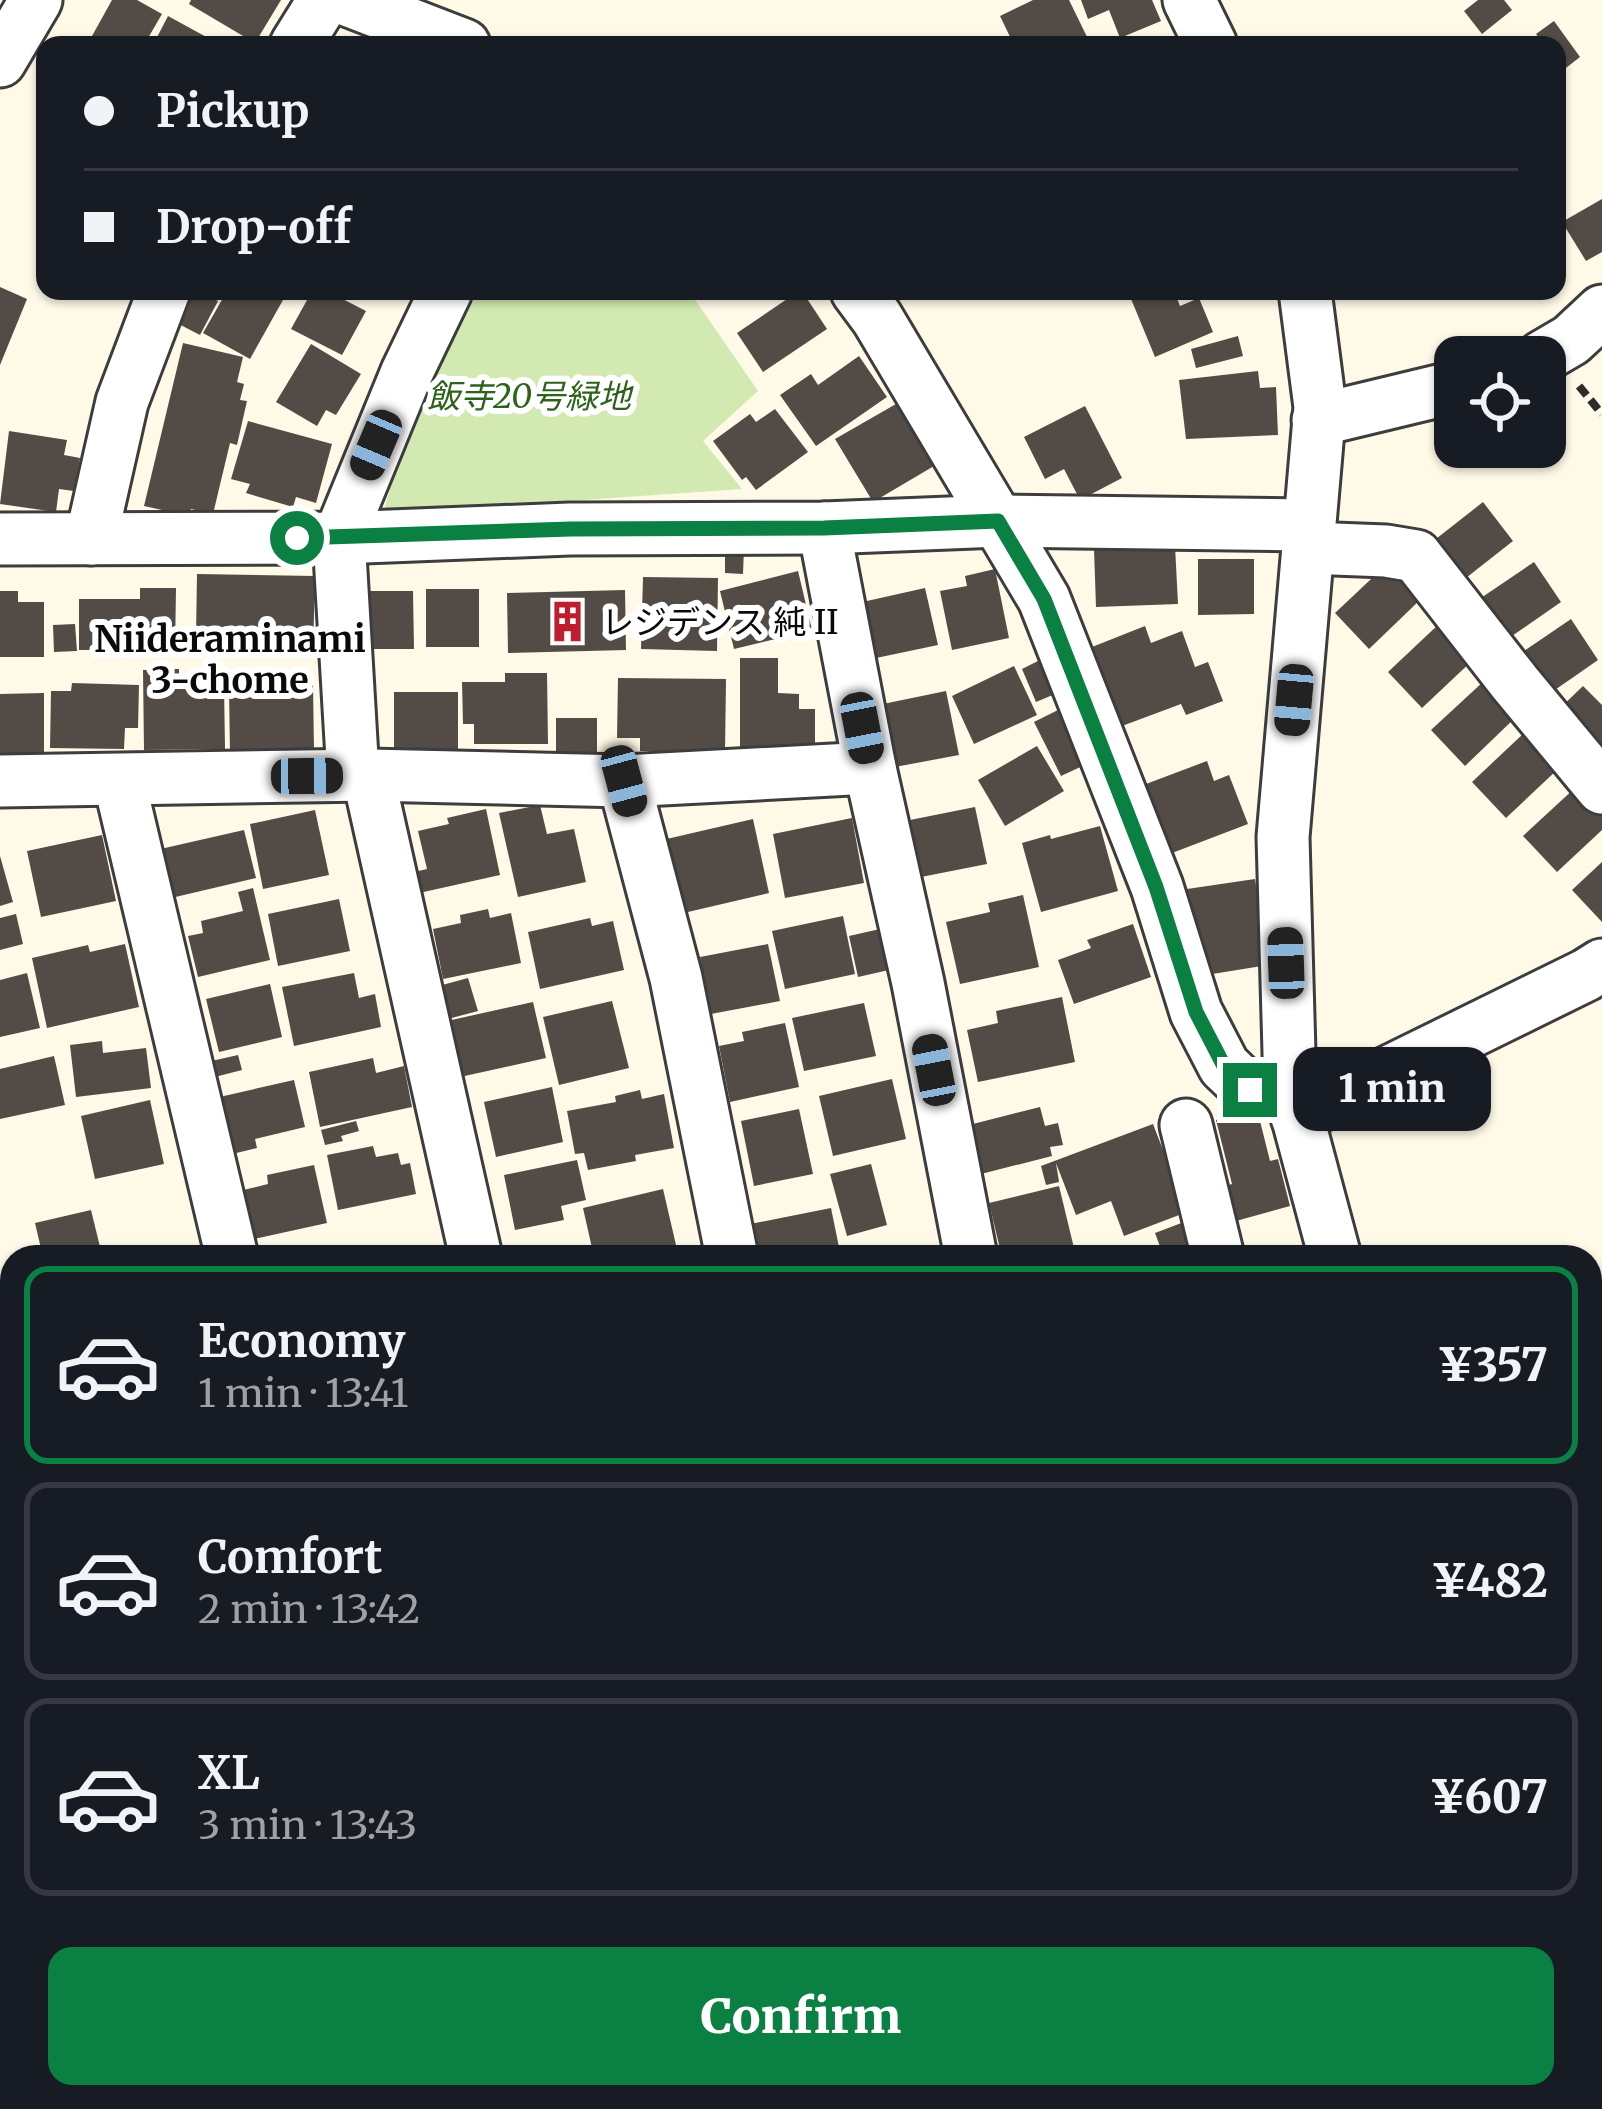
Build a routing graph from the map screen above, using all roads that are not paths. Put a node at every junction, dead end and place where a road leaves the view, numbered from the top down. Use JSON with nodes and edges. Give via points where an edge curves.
{"nodes":[{"id":1,"x":36,"y":0,"type":"edge"},
{"id":2,"x":324,"y":0,"type":"edge"},
{"id":3,"x":347,"y":0,"type":"edge"},
{"id":4,"x":1189,"y":0,"type":"edge"},
{"id":5,"x":302,"y":36,"type":"edge"},
{"id":6,"x":441,"y":36,"type":"edge"},
{"id":7,"x":1207,"y":36,"type":"edge"},
{"id":8,"x":0,"y":61,"type":"edge"},
{"id":9,"x":161,"y":300,"type":"edge"},
{"id":10,"x":442,"y":300,"type":"edge"},
{"id":11,"x":864,"y":300,"type":"edge"},
{"id":12,"x":1307,"y":300,"type":"edge"},
{"id":13,"x":1602,"y":311,"type":"edge"},
{"id":14,"x":1566,"y":342,"type":"edge"},
{"id":15,"x":1434,"y":391,"type":"edge"},
{"id":16,"x":1318,"y":419,"type":"junction"},
{"id":17,"x":998,"y":521,"type":"junction"},
{"id":18,"x":824,"y":528,"type":"junction"},
{"id":19,"x":1309,"y":537,"type":"junction"},
{"id":20,"x":91,"y":538,"type":"junction"},
{"id":21,"x":339,"y":538,"type":"junction"},
{"id":22,"x":0,"y":539,"type":"edge"},
{"id":23,"x":870,"y":769,"type":"junction"},
{"id":24,"x":361,"y":775,"type":"junction"},
{"id":25,"x":119,"y":780,"type":"junction"},
{"id":26,"x":0,"y":781,"type":"edge"},
{"id":27,"x":624,"y":781,"type":"junction"},
{"id":28,"x":1602,"y":788,"type":"edge"},
{"id":29,"x":1602,"y":965,"type":"edge"},
{"id":30,"x":1294,"y":1103,"type":"junction"},
{"id":31,"x":1186,"y":1125,"type":"dead end"},
{"id":32,"x":229,"y":1245,"type":"edge"},
{"id":33,"x":473,"y":1245,"type":"edge"},
{"id":34,"x":730,"y":1245,"type":"edge"},
{"id":35,"x":957,"y":1245,"type":"edge"},
{"id":36,"x":1215,"y":1245,"type":"edge"},
{"id":37,"x":1332,"y":1245,"type":"edge"}],
"edges":[{"from":1,"to":8,"type":"street"},
{"from":2,"to":5,"type":"street"},
{"from":3,"to":6,"type":"street"},
{"from":4,"to":7,"type":"street"},
{"from":9,"to":20,"type":"street","via":[[122,402]]},
{"from":10,"to":21,"type":"street"},
{"from":11,"to":17,"type":"street"},
{"from":12,"to":16,"type":"street"},
{"from":13,"to":14,"type":"street"},
{"from":15,"to":16,"type":"street"},
{"from":16,"to":19,"type":"street"},
{"from":17,"to":18,"type":"street"},
{"from":17,"to":19,"type":"street"},
{"from":17,"to":30,"type":"street","via":[[1044,599],[1214,1048],[1250,1090]]},
{"from":18,"to":21,"type":"street"},
{"from":18,"to":23,"type":"street"},
{"from":19,"to":28,"type":"street","via":[[1416,556]]},
{"from":19,"to":30,"type":"street","via":[[1282,837]]},
{"from":20,"to":21,"type":"street"},
{"from":20,"to":22,"type":"street"},
{"from":21,"to":24,"type":"street"},
{"from":23,"to":27,"type":"street"},
{"from":23,"to":35,"type":"street","via":[[918,983]]},
{"from":24,"to":25,"type":"street"},
{"from":24,"to":27,"type":"street"},
{"from":24,"to":33,"type":"street"},
{"from":25,"to":26,"type":"street"},
{"from":25,"to":32,"type":"street"},
{"from":27,"to":34,"type":"street","via":[[676,978]]},
{"from":29,"to":30,"type":"street"},
{"from":30,"to":37,"type":"street"},
{"from":31,"to":36,"type":"street"}]}
